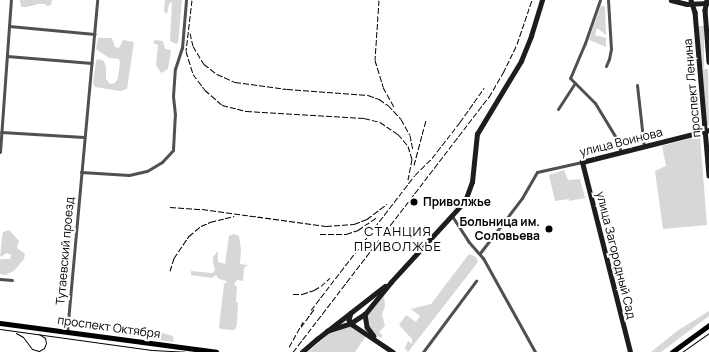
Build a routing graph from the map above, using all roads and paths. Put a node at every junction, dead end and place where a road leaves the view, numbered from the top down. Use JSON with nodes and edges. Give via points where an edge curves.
{"nodes":[{"id":1,"x":11,"y":0,"type":"edge"},
{"id":2,"x":97,"y":0,"type":"edge"},
{"id":3,"x":186,"y":0,"type":"edge"},
{"id":4,"x":542,"y":0,"type":"edge"},
{"id":5,"x":600,"y":0,"type":"edge"},
{"id":6,"x":608,"y":0,"type":"edge"},
{"id":7,"x":671,"y":0,"type":"edge"},
{"id":8,"x":692,"y":2,"type":"edge"},
{"id":9,"x":707,"y":2,"type":"edge"},
{"id":10,"x":9,"y":26,"type":"junction"},
{"id":11,"x":94,"y":34,"type":"junction"},
{"id":12,"x":7,"y":56,"type":"junction"},
{"id":13,"x":709,"y":62,"type":"edge"},
{"id":14,"x":92,"y":63,"type":"junction"},
{"id":15,"x":606,"y":66,"type":"dead end"},
{"id":16,"x":575,"y":83,"type":"junction"},
{"id":17,"x":637,"y":85,"type":"dead end"},
{"id":18,"x":558,"y":109,"type":"dead end"},
{"id":19,"x":707,"y":130,"type":"edge"},
{"id":20,"x":1,"y":132,"type":"junction"},
{"id":21,"x":84,"y":137,"type":"junction"},
{"id":22,"x":644,"y":147,"type":"junction"},
{"id":23,"x":0,"y":150,"type":"edge"},
{"id":24,"x":621,"y":153,"type":"junction"},
{"id":25,"x":582,"y":162,"type":"junction"},
{"id":26,"x":81,"y":172,"type":"junction"},
{"id":27,"x":709,"y":175,"type":"edge"},
{"id":28,"x":452,"y":216,"type":"junction"},
{"id":29,"x":480,"y":253,"type":"junction"},
{"id":30,"x":0,"y":279,"type":"edge"},
{"id":31,"x":12,"y":280,"type":"dead end"},
{"id":32,"x":391,"y":282,"type":"junction"},
{"id":33,"x":476,"y":282,"type":"dead end"},
{"id":34,"x":352,"y":312,"type":"junction"},
{"id":35,"x":365,"y":314,"type":"junction"},
{"id":36,"x":0,"y":323,"type":"edge"},
{"id":37,"x":351,"y":323,"type":"junction"},
{"id":38,"x":709,"y":325,"type":"edge"},
{"id":39,"x":327,"y":331,"type":"junction"},
{"id":40,"x":67,"y":332,"type":"junction"},
{"id":41,"x":378,"y":341,"type":"junction"},
{"id":42,"x":216,"y":352,"type":"edge"},
{"id":43,"x":304,"y":352,"type":"edge"},
{"id":44,"x":393,"y":352,"type":"edge"},
{"id":45,"x":423,"y":352,"type":"edge"},
{"id":46,"x":535,"y":352,"type":"edge"},
{"id":47,"x":630,"y":352,"type":"edge"},
{"id":48,"x":672,"y":352,"type":"edge"}],
"edges":[{"from":1,"to":10,"type":"street"},
{"from":2,"to":11,"type":"street","name":"Тутаевский проезд"},
{"from":3,"to":26,"type":"street","via":[[182,48],[175,69],[172,96],[173,150],[162,162],[147,171],[129,175]]},
{"from":4,"to":28,"type":"main road","via":[[521,61],[477,134],[471,186],[465,201]]},
{"from":5,"to":16,"type":"street","via":[[570,78]]},
{"from":6,"to":15,"type":"street","via":[[611,49]]},
{"from":7,"to":8,"type":"main road","via":[[681,4]]},
{"from":8,"to":9,"type":"main road"},
{"from":8,"to":19,"type":"main road","name":"проспект Ленина"},
{"from":9,"to":13,"type":"main road","name":"проспект Ленина"},
{"from":10,"to":11,"type":"street"},
{"from":10,"to":12,"type":"street"},
{"from":11,"to":14,"type":"street","name":"Тутаевский проезд"},
{"from":12,"to":14,"type":"street"},
{"from":12,"to":20,"type":"street"},
{"from":14,"to":21,"type":"street","name":"Тутаевский проезд"},
{"from":16,"to":18,"type":"street"},
{"from":16,"to":24,"type":"street","via":[[595,103],[618,142]]},
{"from":17,"to":22,"type":"street"},
{"from":19,"to":22,"type":"main road","name":"улица Воинова"},
{"from":19,"to":27,"type":"main road","name":"проспект Ленина"},
{"from":20,"to":21,"type":"street"},
{"from":20,"to":23,"type":"street"},
{"from":21,"to":26,"type":"street","name":"Тутаевский проезд"},
{"from":22,"to":24,"type":"main road","name":"улица Воинова"},
{"from":24,"to":25,"type":"main road","name":"улица Воинова"},
{"from":25,"to":29,"type":"street","name":"улица Воинова","via":[[537,172],[522,198]]},
{"from":25,"to":47,"type":"main road","name":"улица Загородный Сад"},
{"from":26,"to":40,"type":"street","name":"Тутаевский проезд"},
{"from":28,"to":29,"type":"street","via":[[468,242]]},
{"from":28,"to":32,"type":"main road"},
{"from":29,"to":46,"type":"street"},
{"from":30,"to":31,"type":"street"},
{"from":32,"to":34,"type":"main road"},
{"from":32,"to":35,"type":"main road"},
{"from":33,"to":45,"type":"street"},
{"from":34,"to":35,"type":"main road","via":[[360,311]]},
{"from":34,"to":37,"type":"main road","via":[[349,317]]},
{"from":34,"to":39,"type":"main road"},
{"from":35,"to":37,"type":"main road"},
{"from":35,"to":41,"type":"main road","via":[[367,327]]},
{"from":36,"to":40,"type":"main road","name":"проспект Октября"},
{"from":37,"to":39,"type":"main road"},
{"from":37,"to":41,"type":"main road"},
{"from":38,"to":48,"type":"main road"},
{"from":39,"to":43,"type":"main road"},
{"from":40,"to":42,"type":"main road","name":"проспект Октября"},
{"from":41,"to":44,"type":"main road"}]}
